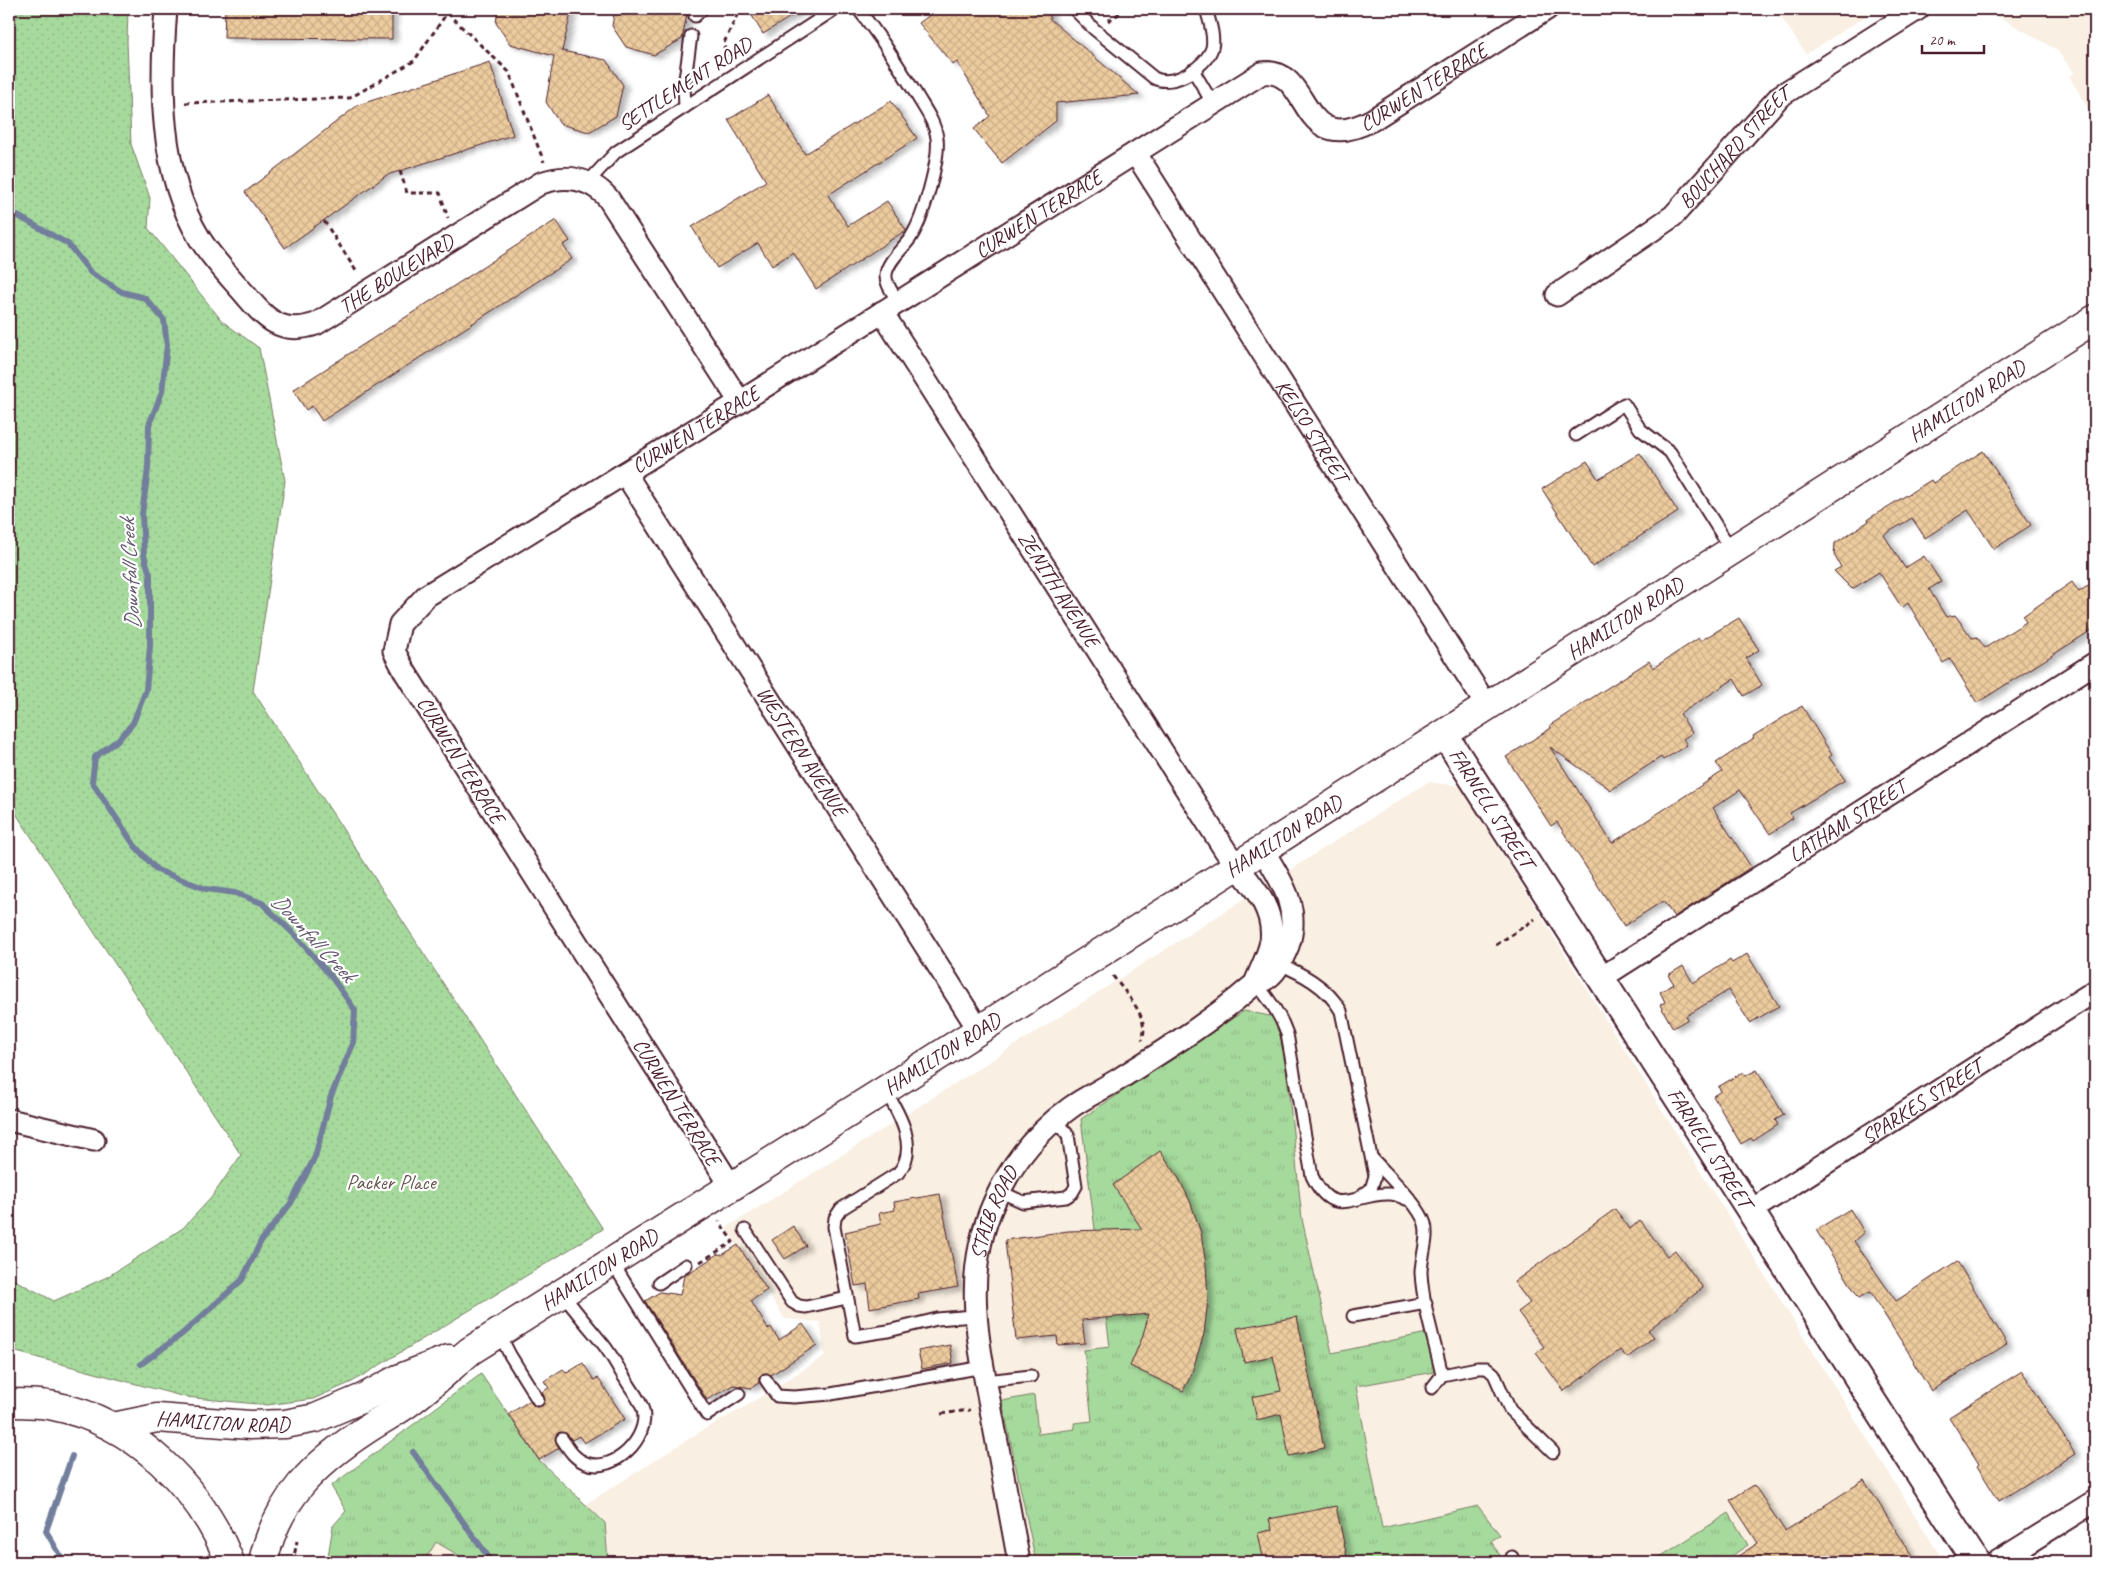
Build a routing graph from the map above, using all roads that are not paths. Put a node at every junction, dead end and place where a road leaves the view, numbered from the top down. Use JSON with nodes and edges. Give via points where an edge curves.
{"nodes":[{"id":1,"x":166,"y":9,"type":"edge"},
{"id":2,"x":835,"y":9,"type":"edge"},
{"id":3,"x":858,"y":9,"type":"edge"},
{"id":4,"x":1074,"y":9,"type":"edge"},
{"id":5,"x":1206,"y":9,"type":"edge"},
{"id":6,"x":1547,"y":9,"type":"edge"},
{"id":7,"x":1918,"y":9,"type":"edge"},
{"id":8,"x":691,"y":36,"type":"dead end"},
{"id":9,"x":1192,"y":70,"type":"junction"},
{"id":10,"x":1213,"y":104,"type":"junction"},
{"id":11,"x":685,"y":107,"type":"junction"},
{"id":12,"x":1136,"y":154,"type":"junction"},
{"id":13,"x":588,"y":182,"type":"junction"},
{"id":14,"x":1557,"y":295,"type":"dead end"},
{"id":15,"x":890,"y":307,"type":"junction"},
{"id":16,"x":2095,"y":319,"type":"edge"},
{"id":17,"x":740,"y":402,"type":"junction"},
{"id":18,"x":1576,"y":436,"type":"dead end"},
{"id":19,"x":624,"y":473,"type":"junction"},
{"id":20,"x":1732,"y":550,"type":"junction"},
{"id":21,"x":2095,"y":663,"type":"edge"},
{"id":22,"x":1487,"y":706,"type":"junction"},
{"id":23,"x":1444,"y":734,"type":"junction"},
{"id":24,"x":1262,"y":849,"type":"junction"},
{"id":25,"x":1236,"y":866,"type":"junction"},
{"id":26,"x":1272,"y":961,"type":"junction"},
{"id":27,"x":1601,"y":978,"type":"junction"},
{"id":28,"x":1255,"y":983,"type":"junction"},
{"id":29,"x":2095,"y":991,"type":"edge"},
{"id":30,"x":979,"y":1030,"type":"junction"},
{"id":31,"x":885,"y":1090,"type":"junction"},
{"id":32,"x":9,"y":1120,"type":"edge"},
{"id":33,"x":1056,"y":1120,"type":"junction"},
{"id":34,"x":94,"y":1140,"type":"dead end"},
{"id":35,"x":1371,"y":1157,"type":"junction"},
{"id":36,"x":731,"y":1186,"type":"junction"},
{"id":37,"x":999,"y":1191,"type":"junction"},
{"id":38,"x":1357,"y":1199,"type":"junction"},
{"id":39,"x":1409,"y":1200,"type":"junction"},
{"id":40,"x":1749,"y":1212,"type":"junction"},
{"id":41,"x":746,"y":1230,"type":"dead end"},
{"id":42,"x":612,"y":1262,"type":"junction"},
{"id":43,"x":691,"y":1265,"type":"road end"},
{"id":44,"x":659,"y":1283,"type":"dead end"},
{"id":45,"x":562,"y":1293,"type":"junction"},
{"id":46,"x":847,"y":1298,"type":"junction"},
{"id":47,"x":1426,"y":1303,"type":"junction"},
{"id":48,"x":974,"y":1316,"type":"junction"},
{"id":49,"x":1353,"y":1316,"type":"dead end"},
{"id":50,"x":499,"y":1333,"type":"junction"},
{"id":51,"x":470,"y":1351,"type":"junction"},
{"id":52,"x":984,"y":1374,"type":"junction"},
{"id":53,"x":1442,"y":1375,"type":"junction"},
{"id":54,"x":1031,"y":1376,"type":"dead end"},
{"id":55,"x":766,"y":1380,"type":"dead end"},
{"id":56,"x":1432,"y":1388,"type":"dead end"},
{"id":57,"x":739,"y":1394,"type":"dead end"},
{"id":58,"x":538,"y":1400,"type":"dead end"},
{"id":59,"x":9,"y":1403,"type":"edge"},
{"id":60,"x":113,"y":1427,"type":"junction"},
{"id":61,"x":562,"y":1439,"type":"dead end"},
{"id":62,"x":1553,"y":1452,"type":"dead end"},
{"id":63,"x":2095,"y":1501,"type":"edge"},
{"id":64,"x":230,"y":1562,"type":"edge"},
{"id":65,"x":263,"y":1562,"type":"edge"},
{"id":66,"x":1019,"y":1562,"type":"edge"},
{"id":67,"x":1976,"y":1562,"type":"edge"},
{"id":68,"x":1997,"y":1562,"type":"edge"}],
"edges":[{"from":1,"to":13,"type":"street","name":"THE BOULEVARD","via":[[164,104],[175,180],[199,238],[211,255],[263,316],[280,326],[307,327],[326,319],[551,179],[570,178]]},
{"from":2,"to":11,"type":"lane","name":"SETTLEMENT ROAD"},
{"from":3,"to":15,"type":"lane","via":[[894,57],[934,126],[938,147],[919,222],[887,271]]},
{"from":4,"to":9,"type":"lane","via":[[1094,30],[1160,81],[1172,81]]},
{"from":5,"to":9,"type":"lane","via":[[1212,47]]},
{"from":6,"to":10,"type":"street","name":"CURWEN TERRACE","via":[[1372,120],[1348,131],[1327,128],[1318,122],[1286,78],[1272,72],[1257,76]]},
{"from":7,"to":14,"type":"street","name":"BOUCHARD STREET","via":[[1780,96],[1673,216]]},
{"from":8,"to":11,"type":"lane","via":[[684,86]]},
{"from":9,"to":10,"type":"lane"},
{"from":10,"to":12,"type":"street","name":"CURWEN TERRACE"},
{"from":11,"to":13,"type":"lane","name":"SETTLEMENT ROAD","via":[[616,152]]},
{"from":12,"to":15,"type":"street","name":"CURWEN TERRACE"},
{"from":12,"to":22,"type":"street","name":"KELSO STREET"},
{"from":13,"to":17,"type":"street","via":[[613,205]]},
{"from":15,"to":17,"type":"street","name":"CURWEN TERRACE"},
{"from":15,"to":25,"type":"street","name":"ZENITH AVENUE"},
{"from":16,"to":20,"type":"main road","name":"HAMILTON ROAD"},
{"from":17,"to":19,"type":"street","name":"CURWEN TERRACE"},
{"from":18,"to":20,"type":"lane","via":[[1624,404],[1640,429],[1670,452]]},
{"from":19,"to":30,"type":"street","name":"WESTERN AVENUE"},
{"from":19,"to":36,"type":"street","name":"CURWEN TERRACE","via":[[426,596],[400,624],[394,651]]},
{"from":20,"to":22,"type":"main road","name":"HAMILTON ROAD"},
{"from":21,"to":27,"type":"street","name":"LATHAM STREET"},
{"from":22,"to":23,"type":"main road","name":"HAMILTON ROAD"},
{"from":23,"to":24,"type":"main road","name":"HAMILTON ROAD"},
{"from":23,"to":27,"type":"street","name":"FARNELL STREET"},
{"from":24,"to":25,"type":"main road","name":"HAMILTON ROAD"},
{"from":24,"to":26,"type":"street","name":"STAIB ROAD","via":[[1283,883],[1291,905],[1288,946]]},
{"from":25,"to":26,"type":"street","name":"STAIB ROAD","via":[[1269,914]]},
{"from":25,"to":30,"type":"main road","name":"HAMILTON ROAD"},
{"from":26,"to":28,"type":"street","name":"STAIB ROAD"},
{"from":26,"to":35,"type":"lane","via":[[1324,989],[1342,1011]]},
{"from":27,"to":40,"type":"street","name":"FARNELL STREET"},
{"from":28,"to":33,"type":"street","name":"STAIB ROAD","via":[[1230,1005]]},
{"from":28,"to":38,"type":"lane","via":[[1282,1018],[1312,1176],[1329,1198],[1342,1202]]},
{"from":29,"to":40,"type":"street","name":"SPARKES STREET"},
{"from":30,"to":31,"type":"main road","name":"HAMILTON ROAD"},
{"from":31,"to":36,"type":"main road","name":"HAMILTON ROAD"},
{"from":31,"to":46,"type":"lane","via":[[903,1125],[908,1157],[898,1174],[841,1209],[835,1218]]},
{"from":32,"to":34,"type":"street"},
{"from":33,"to":37,"type":"street","name":"STAIB ROAD","via":[[1021,1156]]},
{"from":33,"to":37,"type":"lane","via":[[1068,1134],[1076,1186],[1072,1193],[1066,1197],[1023,1202]]},
{"from":35,"to":38,"type":"lane","via":[[1375,1176],[1371,1189]]},
{"from":35,"to":39,"type":"lane"},
{"from":36,"to":42,"type":"main road","name":"HAMILTON ROAD"},
{"from":37,"to":48,"type":"street","name":"STAIB ROAD","via":[[976,1267]]},
{"from":38,"to":39,"type":"lane","via":[[1391,1194]]},
{"from":39,"to":47,"type":"lane","via":[[1425,1223],[1421,1274]]},
{"from":40,"to":67,"type":"street","name":"FARNELL STREET"},
{"from":41,"to":46,"type":"lane","via":[[792,1302],[806,1307]]},
{"from":42,"to":45,"type":"main road","name":"HAMILTON ROAD"},
{"from":42,"to":57,"type":"lane","via":[[707,1415]]},
{"from":43,"to":44,"type":"lane"},
{"from":45,"to":50,"type":"main road","name":"HAMILTON ROAD"},
{"from":45,"to":61,"type":"lane","via":[[604,1345],[636,1396],[644,1419],[643,1430],[635,1444],[603,1464],[584,1463]]},
{"from":46,"to":48,"type":"lane","via":[[856,1336],[937,1319]]},
{"from":47,"to":49,"type":"lane"},
{"from":47,"to":53,"type":"lane"},
{"from":48,"to":52,"type":"street","name":"STAIB ROAD"},
{"from":50,"to":51,"type":"main road","name":"HAMILTON ROAD"},
{"from":50,"to":58,"type":"lane"},
{"from":51,"to":60,"type":"main road","name":"HAMILTON ROAD","via":[[398,1379],[316,1418],[285,1424],[250,1425],[157,1418]]},
{"from":51,"to":65,"type":"main road","name":"HAMILTON ROAD","via":[[412,1400],[338,1449],[305,1478],[284,1508]]},
{"from":52,"to":54,"type":"lane"},
{"from":52,"to":55,"type":"lane","via":[[794,1397],[777,1396]]},
{"from":52,"to":66,"type":"street","name":"STAIB ROAD"},
{"from":53,"to":56,"type":"lane"},
{"from":53,"to":62,"type":"lane","via":[[1487,1368],[1494,1374],[1510,1410]]},
{"from":59,"to":60,"type":"main road","via":[[54,1406]]},
{"from":60,"to":64,"type":"main road","via":[[149,1451],[188,1491]]},
{"from":63,"to":68,"type":"street"}]}
